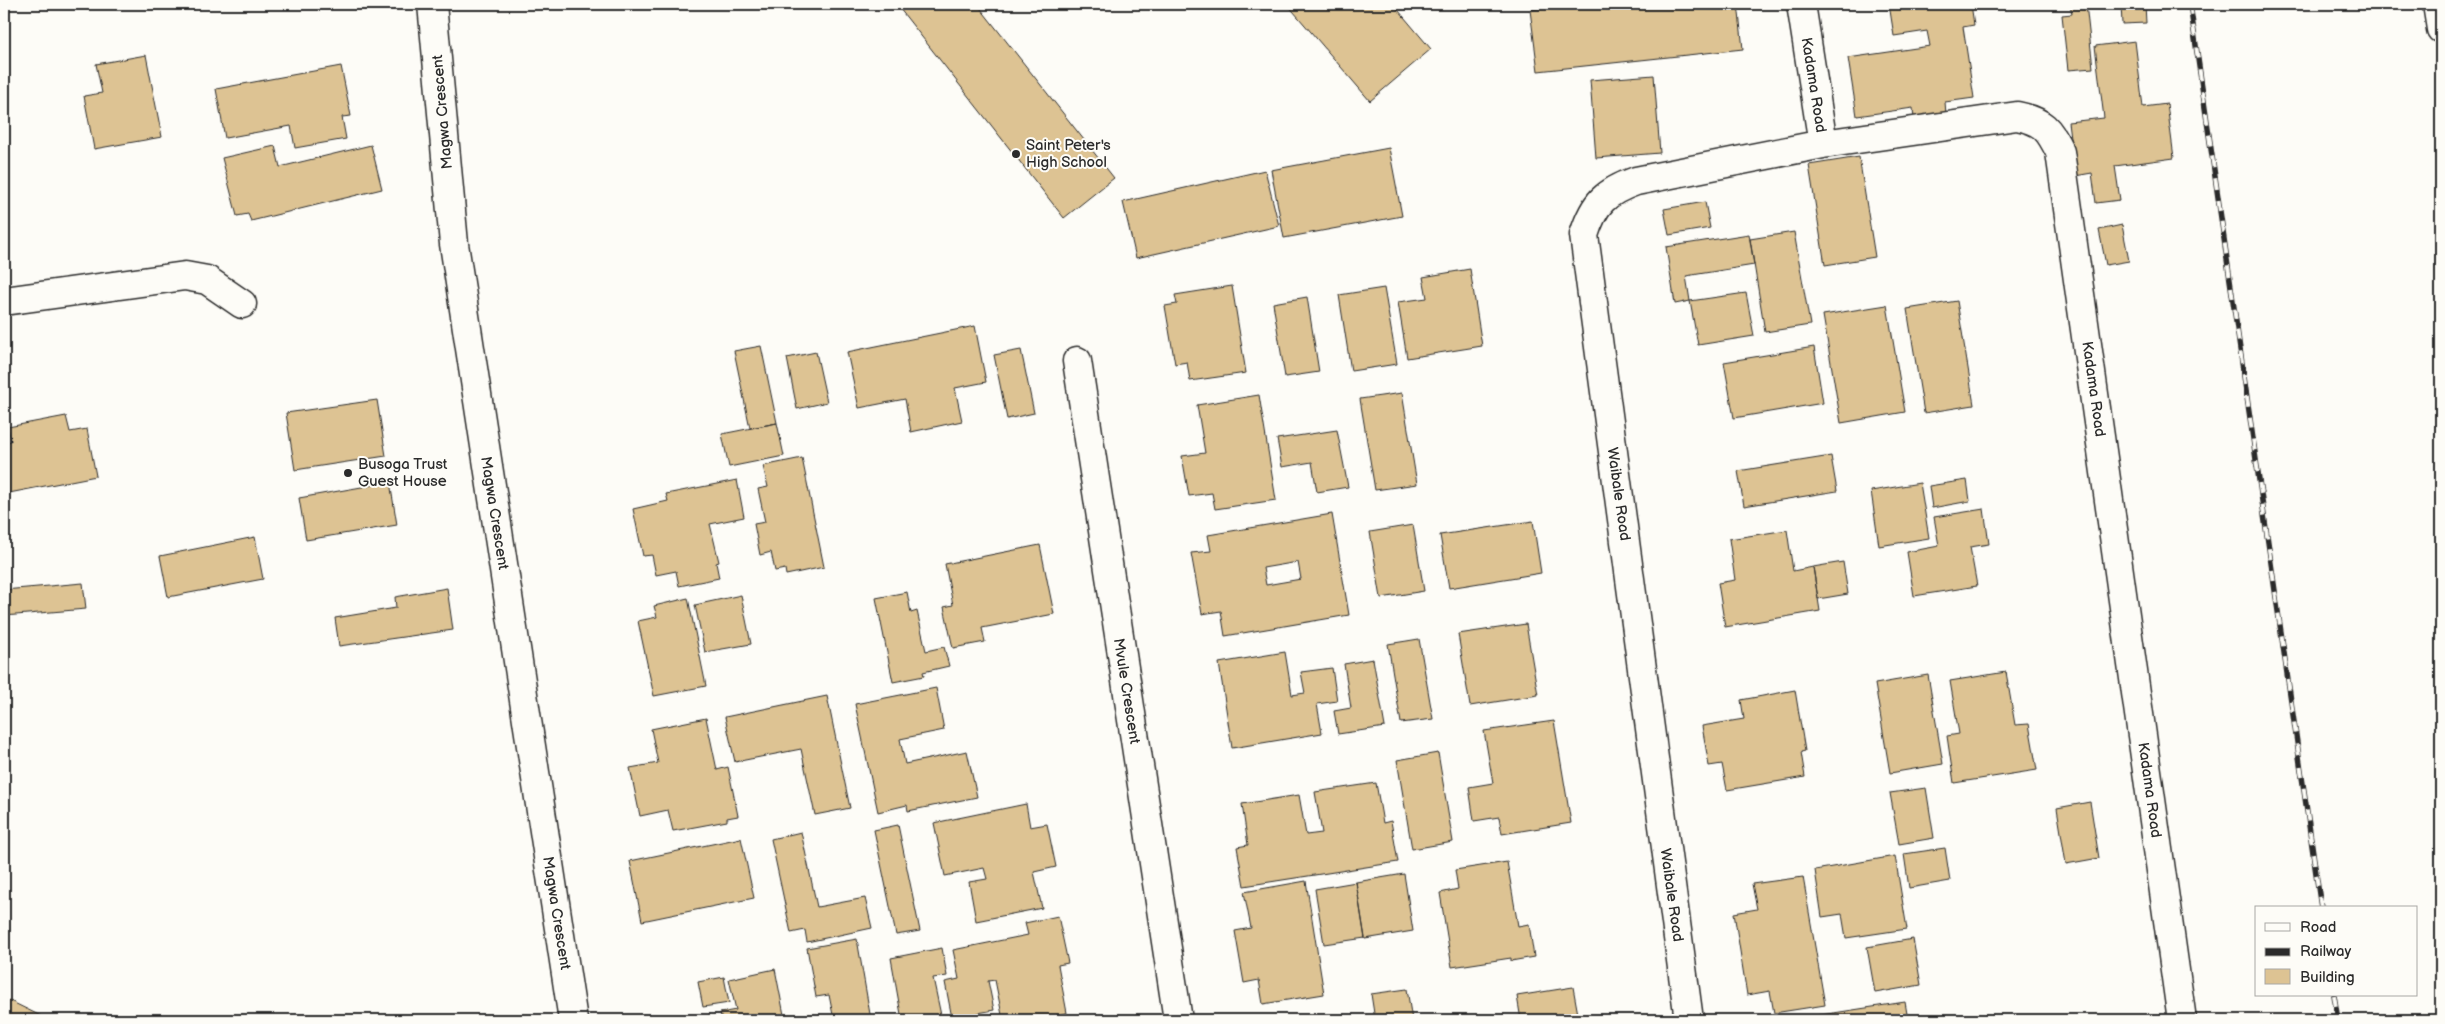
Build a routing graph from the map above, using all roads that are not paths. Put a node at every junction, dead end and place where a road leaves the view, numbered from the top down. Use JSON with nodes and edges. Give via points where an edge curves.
{"nodes":[{"id":1,"x":432,"y":4,"type":"edge"},
{"id":2,"x":1801,"y":4,"type":"edge"},
{"id":3,"x":2438,"y":4,"type":"edge"},
{"id":4,"x":2441,"y":29,"type":"edge"},
{"id":5,"x":1823,"y":144,"type":"junction"},
{"id":6,"x":4,"y":301,"type":"edge"},
{"id":7,"x":242,"y":304,"type":"dead end"},
{"id":8,"x":1076,"y":361,"type":"dead end"},
{"id":9,"x":573,"y":1020,"type":"edge"},
{"id":10,"x":1178,"y":1020,"type":"edge"},
{"id":11,"x":1688,"y":1020,"type":"edge"},
{"id":12,"x":2182,"y":1020,"type":"edge"}],
"edges":[{"from":1,"to":9,"type":"main road","name":"Magwa Crescent","via":[[454,244]]},
{"from":2,"to":5,"type":"main road","name":"Kadama Road"},
{"from":3,"to":4,"type":"main road"},
{"from":5,"to":11,"type":"main road","name":"Waibale Road","via":[[1636,181],[1616,188],[1591,213],[1584,235]]},
{"from":5,"to":12,"type":"main road","name":"Kadama Road","via":[[2017,116],[2041,123],[2060,152]]},
{"from":6,"to":7,"type":"main road","via":[[185,276],[207,280]]},
{"from":8,"to":10,"type":"main road","name":"Mvule Crescent"}]}
